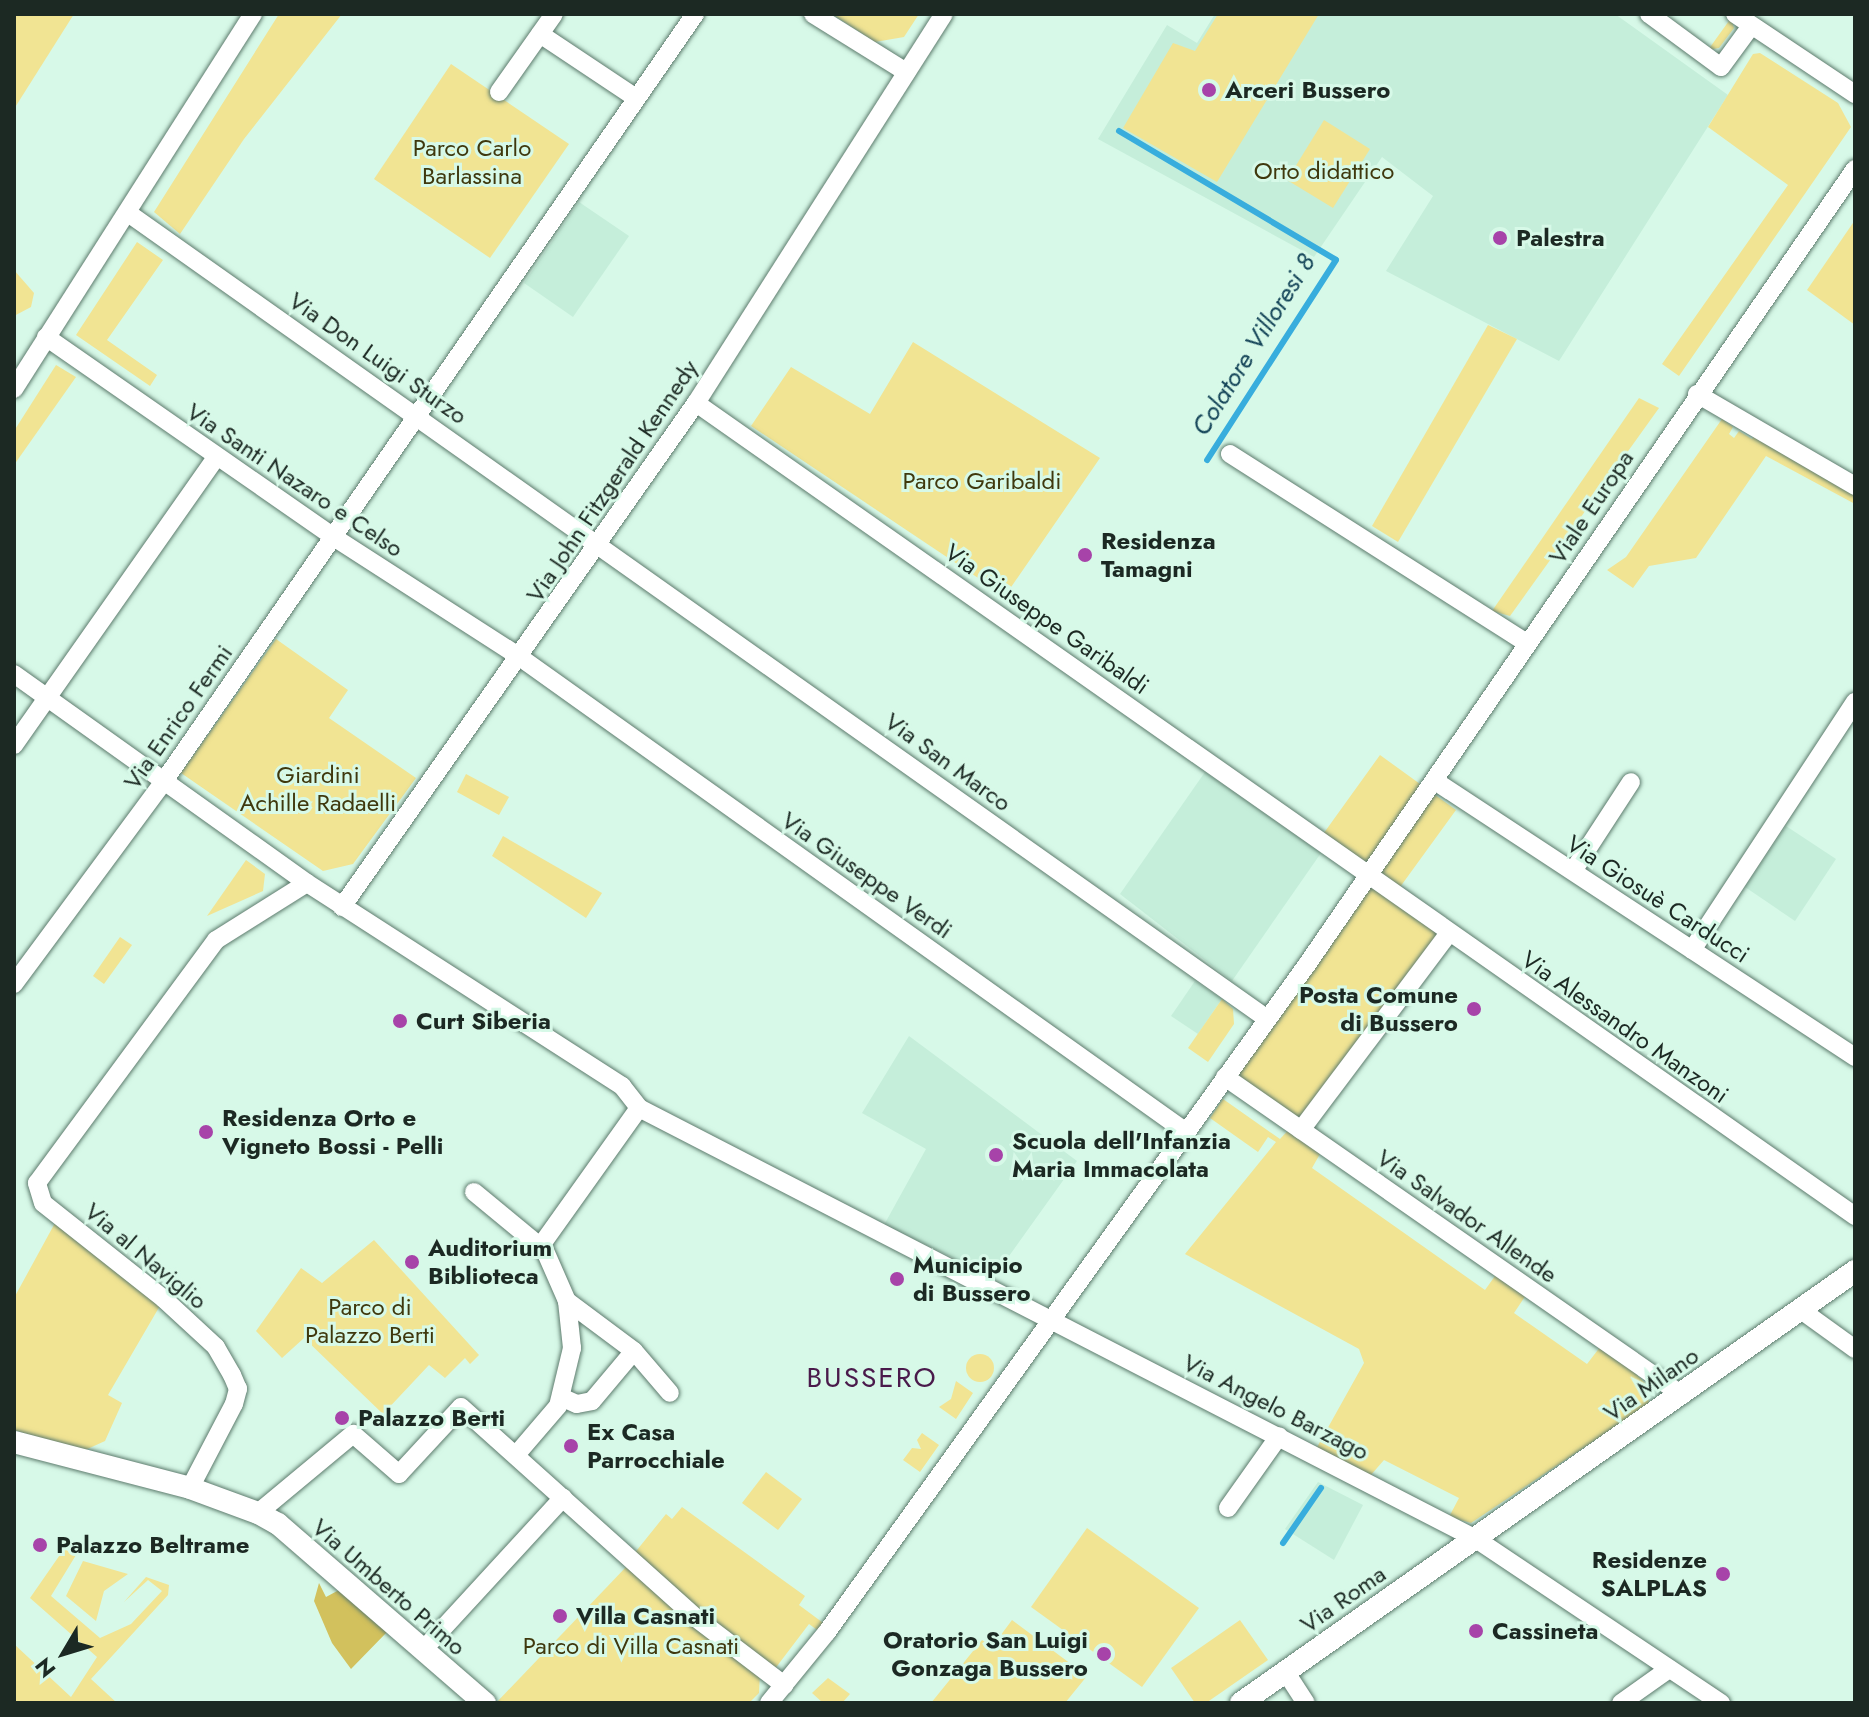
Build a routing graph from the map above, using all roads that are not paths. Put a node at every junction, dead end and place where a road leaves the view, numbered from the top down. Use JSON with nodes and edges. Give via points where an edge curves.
{"nodes":[{"id":1,"x":253,"y":14,"type":"edge"},
{"id":2,"x":554,"y":14,"type":"edge"},
{"id":3,"x":695,"y":14,"type":"edge"},
{"id":4,"x":813,"y":14,"type":"edge"},
{"id":5,"x":944,"y":14,"type":"edge"},
{"id":6,"x":1649,"y":14,"type":"edge"},
{"id":7,"x":1735,"y":14,"type":"edge"},
{"id":8,"x":1751,"y":26,"type":"junction"},
{"id":9,"x":540,"y":34,"type":"junction"},
{"id":10,"x":906,"y":72,"type":"junction"},
{"id":11,"x":499,"y":92,"type":"dead end"},
{"id":12,"x":1855,"y":94,"type":"edge"},
{"id":13,"x":636,"y":98,"type":"junction"},
{"id":14,"x":1855,"y":169,"type":"edge"},
{"id":15,"x":128,"y":213,"type":"junction"},
{"id":16,"x":46,"y":337,"type":"junction"},
{"id":17,"x":14,"y":389,"type":"edge"},
{"id":18,"x":1697,"y":394,"type":"junction"},
{"id":19,"x":696,"y":403,"type":"junction"},
{"id":20,"x":417,"y":414,"type":"junction"},
{"id":21,"x":1230,"y":454,"type":"dead end"},
{"id":22,"x":216,"y":458,"type":"junction"},
{"id":23,"x":1855,"y":486,"type":"edge"},
{"id":24,"x":332,"y":536,"type":"junction"},
{"id":25,"x":601,"y":544,"type":"junction"},
{"id":26,"x":1527,"y":643,"type":"junction"},
{"id":27,"x":521,"y":658,"type":"junction"},
{"id":28,"x":14,"y":674,"type":"edge"},
{"id":29,"x":47,"y":697,"type":"junction"},
{"id":30,"x":1855,"y":702,"type":"edge"},
{"id":31,"x":14,"y":745,"type":"edge"},
{"id":32,"x":164,"y":781,"type":"junction"},
{"id":33,"x":1435,"y":781,"type":"junction"},
{"id":34,"x":1631,"y":782,"type":"dead end"},
{"id":35,"x":1573,"y":871,"type":"junction"},
{"id":36,"x":1370,"y":875,"type":"junction"},
{"id":37,"x":307,"y":883,"type":"junction"},
{"id":38,"x":342,"y":907,"type":"junction"},
{"id":39,"x":1449,"y":933,"type":"junction"},
{"id":40,"x":1692,"y":950,"type":"junction"},
{"id":41,"x":14,"y":984,"type":"edge"},
{"id":42,"x":1267,"y":1019,"type":"junction"},
{"id":43,"x":1852,"y":1049,"type":"edge"},
{"id":44,"x":1225,"y":1077,"type":"junction"},
{"id":45,"x":639,"y":1108,"type":"junction"},
{"id":46,"x":1301,"y":1130,"type":"junction"},
{"id":47,"x":1186,"y":1132,"type":"junction"},
{"id":48,"x":474,"y":1192,"type":"dead end"},
{"id":49,"x":1855,"y":1216,"type":"edge"},
{"id":50,"x":542,"y":1248,"type":"junction"},
{"id":51,"x":1855,"y":1271,"type":"edge"},
{"id":52,"x":567,"y":1301,"type":"junction"},
{"id":53,"x":1801,"y":1310,"type":"junction"},
{"id":54,"x":1053,"y":1321,"type":"junction"},
{"id":55,"x":1855,"y":1349,"type":"edge"},
{"id":56,"x":634,"y":1351,"type":"junction"},
{"id":57,"x":670,"y":1393,"type":"dead end"},
{"id":58,"x":1682,"y":1395,"type":"junction"},
{"id":59,"x":561,"y":1397,"type":"junction"},
{"id":60,"x":1279,"y":1436,"type":"junction"},
{"id":61,"x":14,"y":1442,"type":"edge"},
{"id":62,"x":516,"y":1455,"type":"junction"},
{"id":63,"x":190,"y":1488,"type":"junction"},
{"id":64,"x":563,"y":1498,"type":"junction"},
{"id":65,"x":1228,"y":1508,"type":"dead end"},
{"id":66,"x":258,"y":1513,"type":"junction"},
{"id":67,"x":1476,"y":1539,"type":"junction"},
{"id":68,"x":423,"y":1650,"type":"junction"},
{"id":69,"x":1669,"y":1669,"type":"junction"},
{"id":70,"x":1285,"y":1671,"type":"junction"},
{"id":71,"x":784,"y":1685,"type":"junction"},
{"id":72,"x":485,"y":1703,"type":"edge"},
{"id":73,"x":769,"y":1703,"type":"edge"},
{"id":74,"x":1241,"y":1703,"type":"edge"},
{"id":75,"x":1306,"y":1703,"type":"edge"},
{"id":76,"x":1621,"y":1703,"type":"edge"},
{"id":77,"x":1721,"y":1703,"type":"edge"}],
"edges":[{"from":1,"to":15,"type":"street"},
{"from":2,"to":9,"type":"street"},
{"from":3,"to":13,"type":"street","name":"Via Enrico Fermi"},
{"from":4,"to":10,"type":"street"},
{"from":5,"to":10,"type":"street","name":"Via John Fitzgerald Kennedy"},
{"from":6,"to":8,"type":"street","via":[[1721,67]]},
{"from":7,"to":8,"type":"street"},
{"from":8,"to":12,"type":"street"},
{"from":9,"to":11,"type":"street"},
{"from":9,"to":13,"type":"street"},
{"from":10,"to":19,"type":"street","name":"Via John Fitzgerald Kennedy"},
{"from":13,"to":20,"type":"street","name":"Via Enrico Fermi"},
{"from":14,"to":18,"type":"street","name":"Viale Europa"},
{"from":15,"to":16,"type":"street"},
{"from":15,"to":20,"type":"street","name":"Via Don Luigi Sturzo"},
{"from":16,"to":17,"type":"street"},
{"from":16,"to":22,"type":"street","name":"Via Santi Nazaro e Celso"},
{"from":18,"to":23,"type":"street"},
{"from":18,"to":26,"type":"street","name":"Viale Europa"},
{"from":19,"to":25,"type":"street","name":"Via John Fitzgerald Kennedy"},
{"from":19,"to":36,"type":"street","name":"Via Giuseppe Garibaldi"},
{"from":20,"to":24,"type":"street","name":"Via Enrico Fermi"},
{"from":20,"to":25,"type":"street","name":"Via Don Luigi Sturzo"},
{"from":21,"to":26,"type":"street"},
{"from":22,"to":24,"type":"street","name":"Via Santi Nazaro e Celso"},
{"from":22,"to":29,"type":"street"},
{"from":24,"to":27,"type":"street","name":"Via Santi Nazaro e Celso"},
{"from":24,"to":32,"type":"street","name":"Via Enrico Fermi"},
{"from":25,"to":27,"type":"street","name":"Via John Fitzgerald Kennedy"},
{"from":25,"to":42,"type":"street","name":"Via San Marco"},
{"from":26,"to":33,"type":"street","name":"Viale Europa"},
{"from":27,"to":38,"type":"street","name":"Via John Fitzgerald Kennedy"},
{"from":27,"to":47,"type":"street","name":"Via Giuseppe Verdi"},
{"from":28,"to":29,"type":"street","name":"Via Angelo Barzago"},
{"from":29,"to":31,"type":"street"},
{"from":29,"to":32,"type":"street","name":"Via Angelo Barzago"},
{"from":30,"to":40,"type":"street"},
{"from":32,"to":37,"type":"street","name":"Via Angelo Barzago"},
{"from":32,"to":41,"type":"street","name":"Via Enrico Fermi"},
{"from":33,"to":35,"type":"street","name":"Via Giosuè Carducci"},
{"from":33,"to":36,"type":"street","name":"Viale Europa"},
{"from":34,"to":35,"type":"street"},
{"from":35,"to":40,"type":"street","name":"Via Giosuè Carducci"},
{"from":36,"to":39,"type":"street","name":"Via Alessandro Manzoni"},
{"from":36,"to":42,"type":"street","name":"Viale Europa"},
{"from":37,"to":38,"type":"street","name":"Via Angelo Barzago"},
{"from":37,"to":63,"type":"street","name":"Via al Naviglio","via":[[218,938],[39,1176],[39,1197],[216,1347],[237,1385],[237,1395]]},
{"from":38,"to":45,"type":"street","name":"Via Angelo Barzago","via":[[622,1086]]},
{"from":39,"to":46,"type":"street"},
{"from":39,"to":49,"type":"street","name":"Via Alessandro Manzoni"},
{"from":40,"to":43,"type":"street","name":"Via Giosuè Carducci"},
{"from":42,"to":44,"type":"street","name":"Viale Europa"},
{"from":44,"to":46,"type":"street","name":"Via Salvador Allende"},
{"from":44,"to":47,"type":"street","name":"Viale Europa"},
{"from":45,"to":50,"type":"street"},
{"from":45,"to":54,"type":"street","name":"Via Angelo Barzago"},
{"from":46,"to":58,"type":"street","name":"Via Salvador Allende"},
{"from":47,"to":54,"type":"street","name":"Viale Europa"},
{"from":48,"to":50,"type":"street"},
{"from":50,"to":52,"type":"street"},
{"from":51,"to":53,"type":"street","name":"Via Milano"},
{"from":52,"to":56,"type":"street"},
{"from":52,"to":59,"type":"street","via":[[572,1353]]},
{"from":53,"to":55,"type":"street"},
{"from":53,"to":58,"type":"street","name":"Via Milano"},
{"from":54,"to":60,"type":"street","name":"Via Angelo Barzago"},
{"from":54,"to":71,"type":"street","name":"Viale Europa"},
{"from":56,"to":57,"type":"street"},
{"from":56,"to":59,"type":"street","via":[[592,1401],[580,1405]]},
{"from":58,"to":67,"type":"street","name":"Via Milano"},
{"from":59,"to":62,"type":"street","via":[[554,1413]]},
{"from":60,"to":65,"type":"street"},
{"from":60,"to":67,"type":"street","name":"Via Angelo Barzago"},
{"from":61,"to":63,"type":"street","name":"Via Umberto Primo"},
{"from":62,"to":64,"type":"street"},
{"from":62,"to":66,"type":"street","via":[[461,1407],[399,1474],[353,1434]]},
{"from":63,"to":66,"type":"street","name":"Via Umberto Primo"},
{"from":64,"to":68,"type":"street"},
{"from":64,"to":71,"type":"street","via":[[696,1618]]},
{"from":66,"to":68,"type":"street","name":"Via Umberto Primo","via":[[278,1524]]},
{"from":67,"to":69,"type":"street","name":"Via Angelo Barzago"},
{"from":67,"to":70,"type":"street","name":"Via Roma"},
{"from":68,"to":72,"type":"street","name":"Via Umberto Primo"},
{"from":69,"to":76,"type":"street"},
{"from":69,"to":77,"type":"street","name":"Via Angelo Barzago"},
{"from":70,"to":74,"type":"street","name":"Via Roma"},
{"from":70,"to":75,"type":"street"},
{"from":71,"to":73,"type":"street","name":"Viale Europa"}]}
